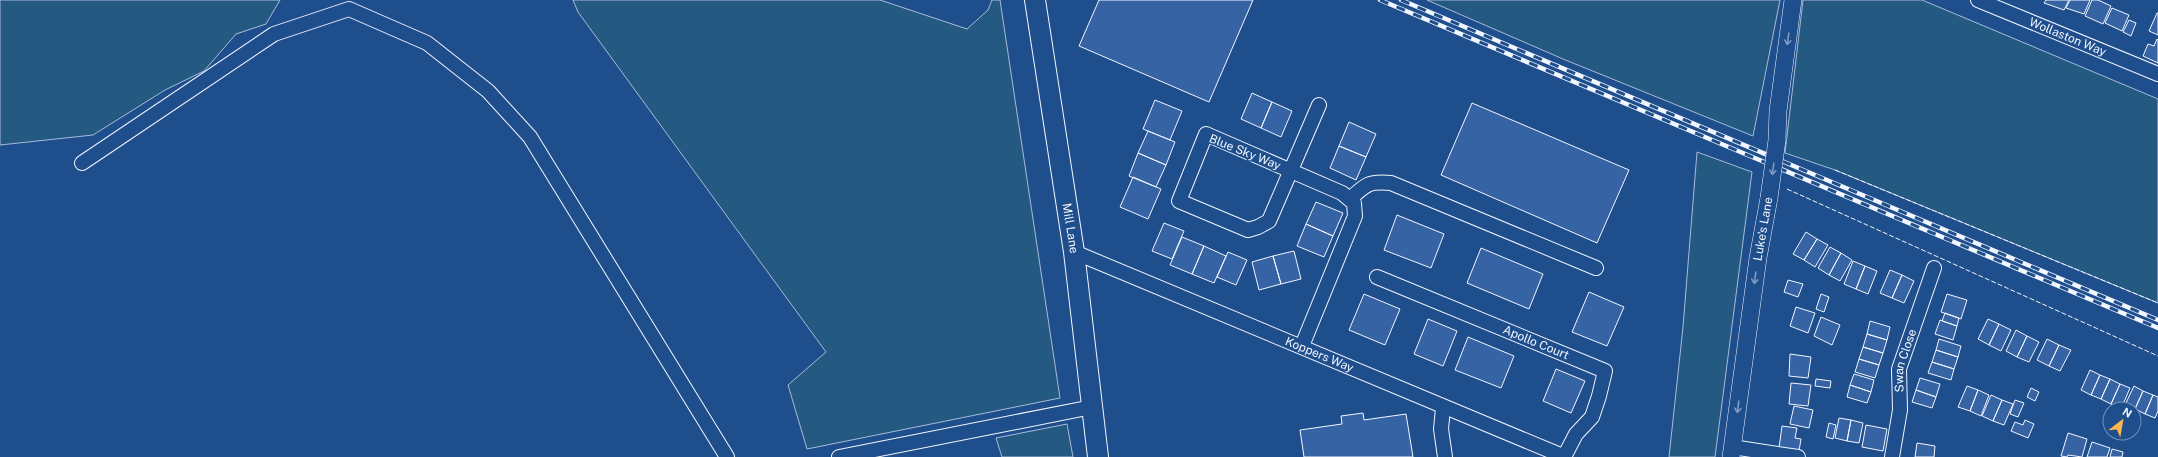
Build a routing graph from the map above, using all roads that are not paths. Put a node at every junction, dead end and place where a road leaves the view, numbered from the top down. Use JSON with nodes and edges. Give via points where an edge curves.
{"nodes":[{"id":1,"x":1035,"y":0,"type":"edge"},
{"id":2,"x":1793,"y":0,"type":"edge"},
{"id":3,"x":1978,"y":0,"type":"edge"},
{"id":4,"x":2158,"y":74,"type":"edge"},
{"id":5,"x":1319,"y":105,"type":"dead end"},
{"id":6,"x":82,"y":163,"type":"dead end"},
{"id":7,"x":1291,"y":171,"type":"junction"},
{"id":8,"x":1350,"y":199,"type":"junction"},
{"id":9,"x":1074,"y":252,"type":"junction"},
{"id":10,"x":1596,"y":268,"type":"dead end"},
{"id":11,"x":1934,"y":268,"type":"dead end"},
{"id":12,"x":1377,"y":277,"type":"dead end"},
{"id":13,"x":1302,"y":346,"type":"junction"},
{"id":14,"x":1092,"y":407,"type":"junction"},
{"id":15,"x":1443,"y":408,"type":"junction"},
{"id":16,"x":1732,"y":452,"type":"edge"},
{"id":17,"x":727,"y":457,"type":"edge"},
{"id":18,"x":839,"y":457,"type":"edge"},
{"id":19,"x":1098,"y":457,"type":"edge"},
{"id":20,"x":1445,"y":457,"type":"edge"},
{"id":21,"x":1564,"y":457,"type":"edge"},
{"id":22,"x":1798,"y":457,"type":"edge"},
{"id":23,"x":1892,"y":457,"type":"edge"}],
"edges":[{"from":1,"to":9,"type":"main road","name":"Mill Lane"},
{"from":2,"to":16,"type":"street","name":"Luke's Lane","one_way":true,"bridge":true,"via":[[1778,112],[1777,140]]},
{"from":3,"to":4,"type":"street","name":"Wollaston Way"},
{"from":5,"to":7,"type":"street"},
{"from":6,"to":17,"type":"street","via":[[274,34],[349,9],[427,43],[488,92],[530,137]]},
{"from":7,"to":7,"type":"street","name":"Blue Sky Way","via":[[1206,134],[1178,201],[1248,230],[1269,221]]},
{"from":7,"to":8,"type":"street","name":"Blue Sky Way"},
{"from":8,"to":10,"type":"street","via":[[1361,188],[1375,182],[1391,183]]},
{"from":8,"to":13,"type":"street","via":[[1354,203],[1355,216]]},
{"from":9,"to":13,"type":"street","name":"Koppers Way"},
{"from":9,"to":14,"type":"main road","name":"Mill Lane"},
{"from":11,"to":23,"type":"street","name":"Swan Close","via":[[1899,369],[1900,410]]},
{"from":12,"to":21,"type":"street","name":"Apollo Court","via":[[1605,371],[1592,417],[1576,434]]},
{"from":13,"to":15,"type":"street","name":"Koppers Way"},
{"from":14,"to":18,"type":"street"},
{"from":14,"to":19,"type":"main road","name":"Mill Lane"},
{"from":15,"to":20,"type":"street","via":[[1441,429]]},
{"from":15,"to":21,"type":"street","name":"Koppers Way"},
{"from":16,"to":22,"type":"street"}]}
